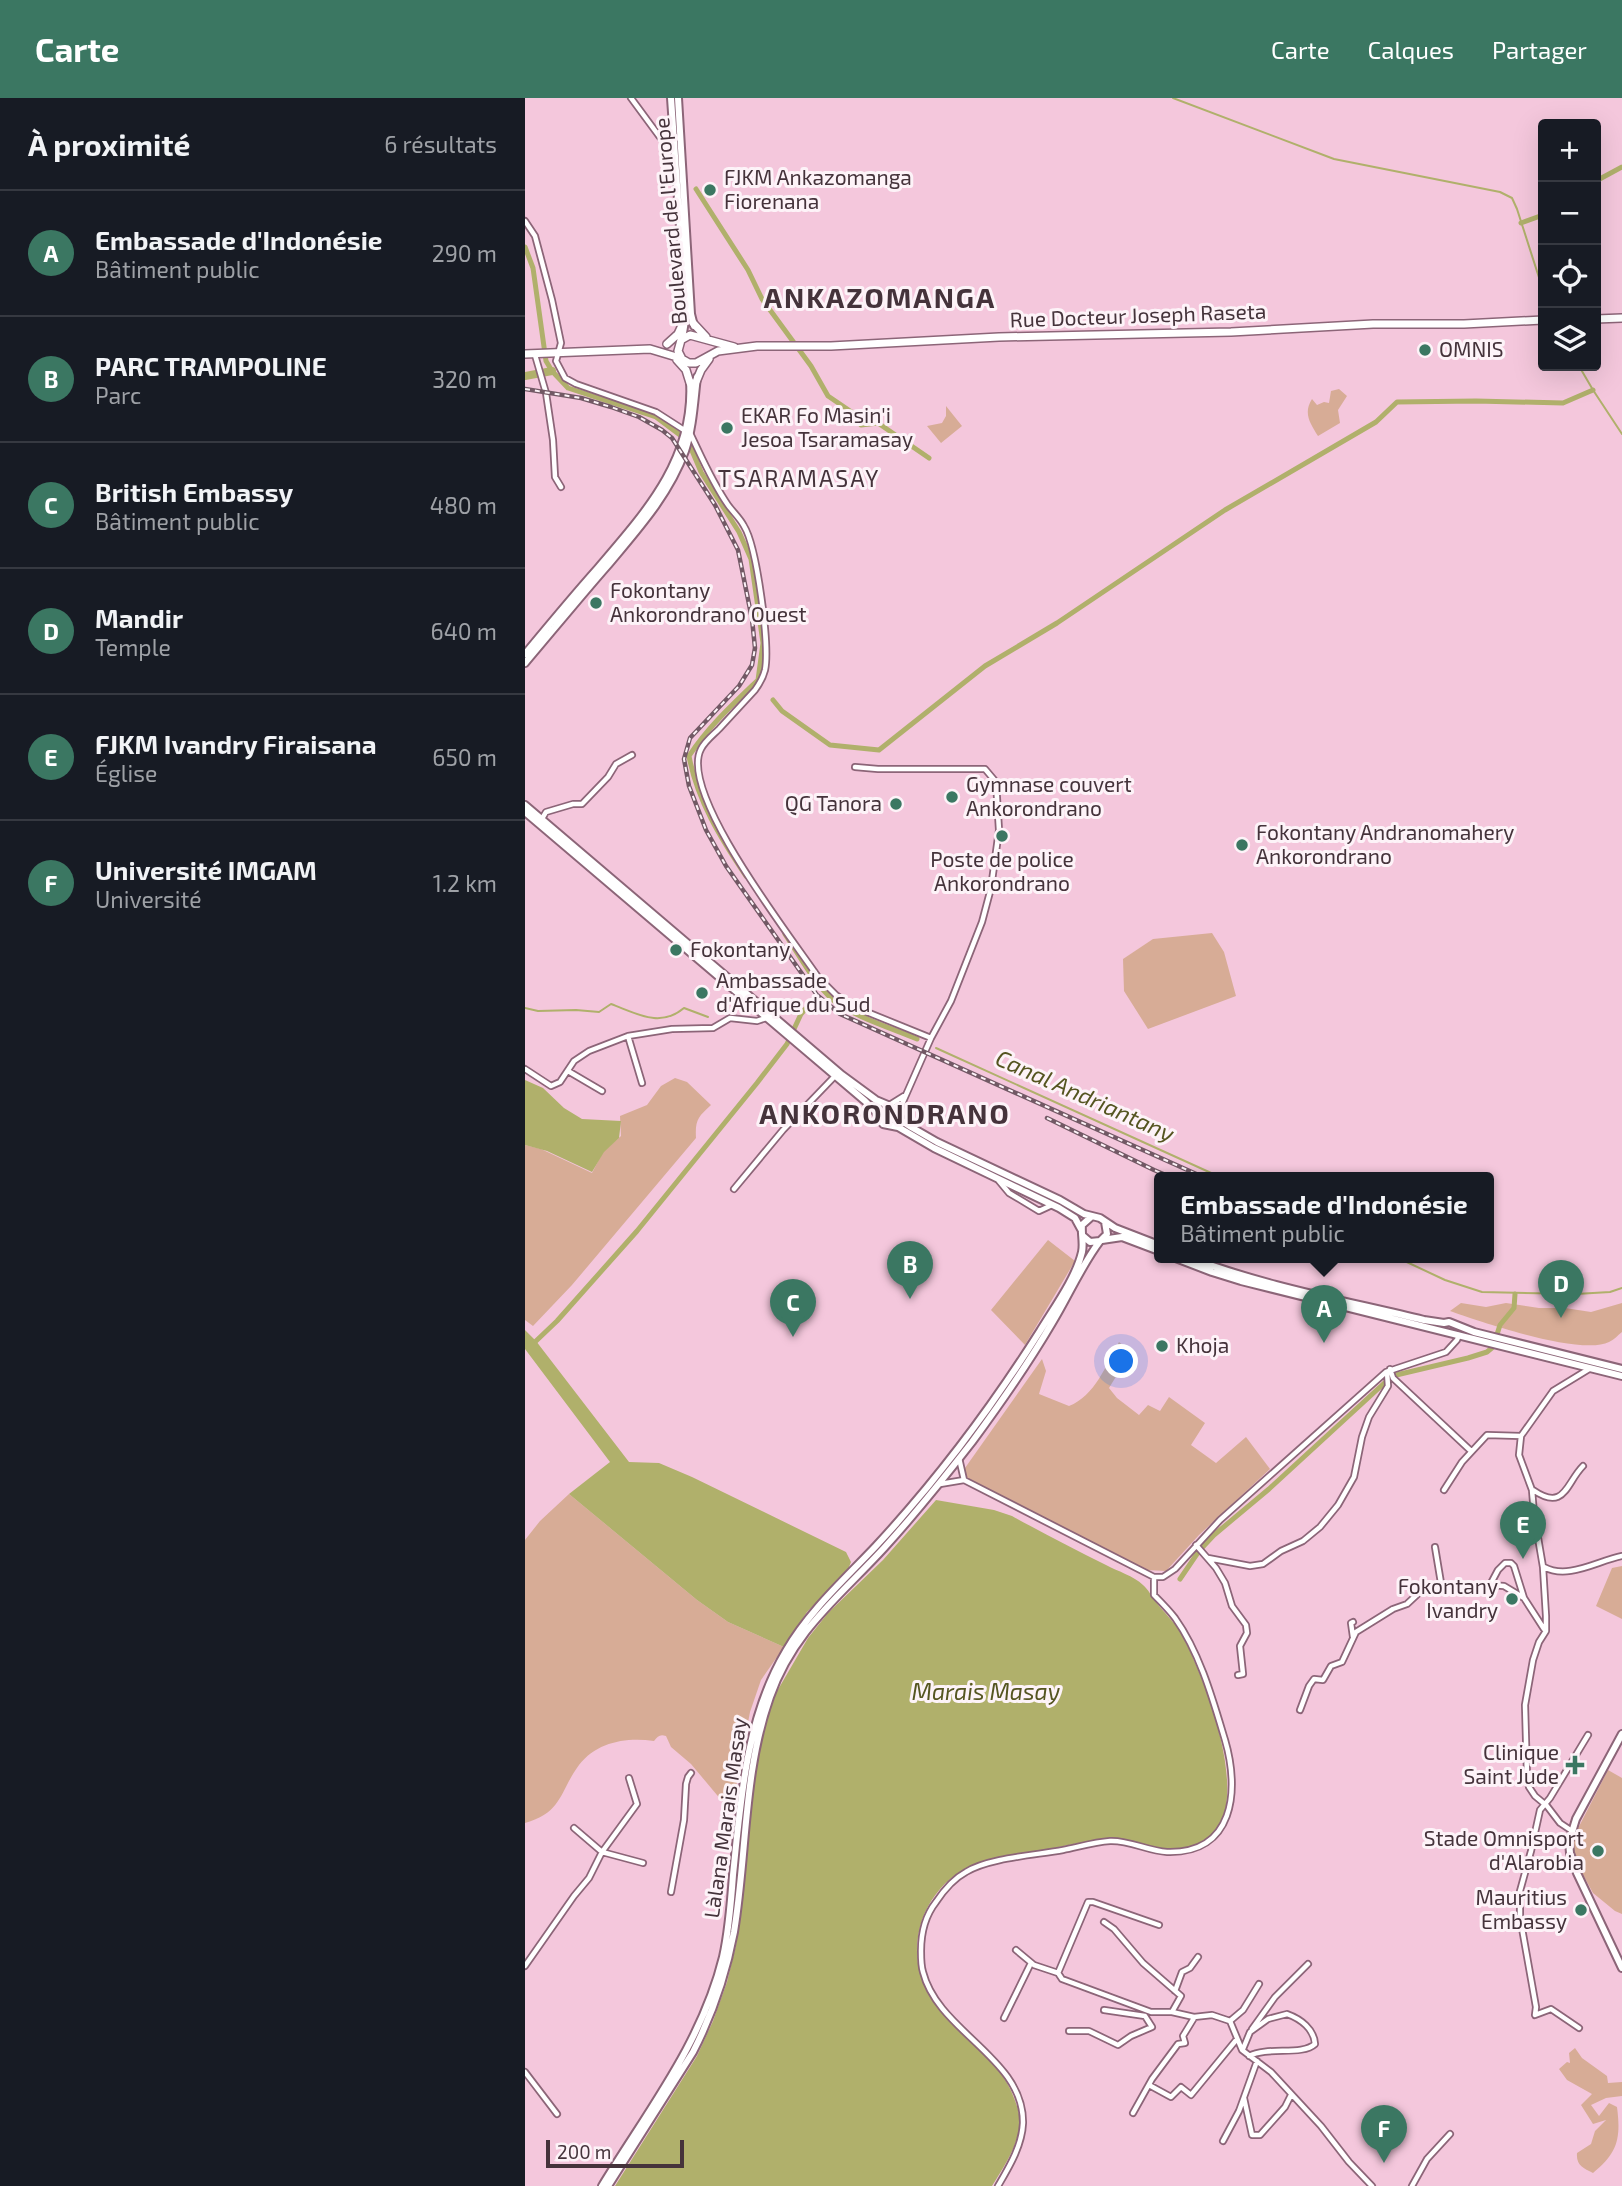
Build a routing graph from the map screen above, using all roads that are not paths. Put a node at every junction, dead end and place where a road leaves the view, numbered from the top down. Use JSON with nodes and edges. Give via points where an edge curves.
{"nodes":[{"id":1,"x":631,"y":98,"type":"edge"},
{"id":2,"x":671,"y":98,"type":"edge"},
{"id":3,"x":678,"y":98,"type":"edge"},
{"id":4,"x":675,"y":153,"type":"junction"},
{"id":5,"x":525,"y":221,"type":"edge"},
{"id":6,"x":686,"y":317,"type":"junction"},
{"id":7,"x":1622,"y":318,"type":"edge"},
{"id":8,"x":1601,"y":319,"type":"edge"},
{"id":9,"x":1538,"y":320,"type":"edge"},
{"id":10,"x":693,"y":323,"type":"junction"},
{"id":11,"x":703,"y":339,"type":"junction"},
{"id":12,"x":682,"y":340,"type":"junction"},
{"id":13,"x":666,"y":348,"type":"junction"},
{"id":14,"x":718,"y":348,"type":"junction"},
{"id":15,"x":555,"y":353,"type":"junction"},
{"id":16,"x":525,"y":354,"type":"edge"},
{"id":17,"x":538,"y":354,"type":"junction"},
{"id":18,"x":681,"y":358,"type":"junction"},
{"id":19,"x":704,"y":358,"type":"junction"},
{"id":20,"x":693,"y":383,"type":"junction"},
{"id":21,"x":687,"y":433,"type":"junction"},
{"id":22,"x":681,"y":453,"type":"junction"},
{"id":23,"x":561,"y":487,"type":"dead end"},
{"id":24,"x":525,"y":654,"type":"edge"},
{"id":25,"x":525,"y":663,"type":"edge"},
{"id":26,"x":632,"y":755,"type":"dead end"},
{"id":27,"x":855,"y":767,"type":"dead end"},
{"id":28,"x":525,"y":805,"type":"edge"},
{"id":29,"x":525,"y":812,"type":"edge"},
{"id":30,"x":539,"y":820,"type":"junction"},
{"id":31,"x":766,"y":1018,"type":"junction"},
{"id":32,"x":791,"y":1035,"type":"junction"},
{"id":33,"x":628,"y":1036,"type":"junction"},
{"id":34,"x":931,"y":1038,"type":"junction"},
{"id":35,"x":525,"y":1069,"type":"edge"},
{"id":36,"x":568,"y":1072,"type":"junction"},
{"id":37,"x":835,"y":1076,"type":"junction"},
{"id":38,"x":642,"y":1083,"type":"dead end"},
{"id":39,"x":602,"y":1091,"type":"dead end"},
{"id":40,"x":907,"y":1093,"type":"junction"},
{"id":41,"x":888,"y":1105,"type":"junction"},
{"id":42,"x":878,"y":1115,"type":"junction"},
{"id":43,"x":898,"y":1115,"type":"junction"},
{"id":44,"x":890,"y":1125,"type":"junction"},
{"id":45,"x":734,"y":1189,"type":"dead end"},
{"id":46,"x":1091,"y":1217,"type":"junction"},
{"id":47,"x":1105,"y":1222,"type":"junction"},
{"id":48,"x":1082,"y":1232,"type":"junction"},
{"id":49,"x":1101,"y":1241,"type":"junction"},
{"id":50,"x":1154,"y":1243,"type":"edge"},
{"id":51,"x":1154,"y":1249,"type":"edge"},
{"id":52,"x":1189,"y":1263,"type":"edge"},
{"id":53,"x":1206,"y":1263,"type":"edge"},
{"id":54,"x":1447,"y":1328,"type":"junction"},
{"id":55,"x":1459,"y":1334,"type":"junction"},
{"id":56,"x":1491,"y":1339,"type":"junction"},
{"id":57,"x":1502,"y":1342,"type":"junction"},
{"id":58,"x":1589,"y":1368,"type":"junction"},
{"id":59,"x":1622,"y":1369,"type":"edge"},
{"id":60,"x":1390,"y":1373,"type":"junction"},
{"id":61,"x":1622,"y":1376,"type":"edge"},
{"id":62,"x":1521,"y":1436,"type":"junction"},
{"id":63,"x":1471,"y":1451,"type":"junction"},
{"id":64,"x":959,"y":1458,"type":"junction"},
{"id":65,"x":1583,"y":1466,"type":"dead end"},
{"id":66,"x":964,"y":1480,"type":"junction"},
{"id":67,"x":940,"y":1483,"type":"junction"},
{"id":68,"x":1444,"y":1490,"type":"dead end"},
{"id":69,"x":1532,"y":1490,"type":"junction"},
{"id":70,"x":1197,"y":1546,"type":"junction"},
{"id":71,"x":1435,"y":1547,"type":"dead end"},
{"id":72,"x":1206,"y":1556,"type":"junction"},
{"id":73,"x":1622,"y":1556,"type":"edge"},
{"id":74,"x":1543,"y":1567,"type":"junction"},
{"id":75,"x":1154,"y":1577,"type":"junction"},
{"id":76,"x":1441,"y":1583,"type":"junction"},
{"id":77,"x":1490,"y":1585,"type":"junction"},
{"id":78,"x":836,"y":1592,"type":"junction"},
{"id":79,"x":1524,"y":1598,"type":"junction"},
{"id":80,"x":1353,"y":1622,"type":"dead end"},
{"id":81,"x":1546,"y":1632,"type":"junction"},
{"id":82,"x":1353,"y":1637,"type":"junction"},
{"id":83,"x":1238,"y":1675,"type":"dead end"},
{"id":84,"x":1300,"y":1710,"type":"dead end"},
{"id":85,"x":1588,"y":1735,"type":"dead end"},
{"id":86,"x":1621,"y":1736,"type":"edge"},
{"id":87,"x":691,"y":1773,"type":"dead end"},
{"id":88,"x":629,"y":1778,"type":"dead end"},
{"id":89,"x":1544,"y":1803,"type":"junction"},
{"id":90,"x":742,"y":1824,"type":"junction"},
{"id":91,"x":574,"y":1828,"type":"dead end"},
{"id":92,"x":1572,"y":1831,"type":"junction"},
{"id":93,"x":602,"y":1852,"type":"junction"},
{"id":94,"x":643,"y":1863,"type":"dead end"},
{"id":95,"x":671,"y":1892,"type":"dead end"},
{"id":96,"x":1104,"y":1922,"type":"dead end"},
{"id":97,"x":1159,"y":1924,"type":"dead end"},
{"id":98,"x":1016,"y":1950,"type":"dead end"},
{"id":99,"x":1198,"y":1957,"type":"dead end"},
{"id":100,"x":1031,"y":1963,"type":"junction"},
{"id":101,"x":1308,"y":1964,"type":"dead end"},
{"id":102,"x":525,"y":1966,"type":"edge"},
{"id":103,"x":1622,"y":1968,"type":"edge"},
{"id":104,"x":1058,"y":1973,"type":"junction"},
{"id":105,"x":1259,"y":1983,"type":"dead end"},
{"id":106,"x":1175,"y":1991,"type":"junction"},
{"id":107,"x":1104,"y":2010,"type":"dead end"},
{"id":108,"x":1172,"y":2012,"type":"junction"},
{"id":109,"x":1148,"y":2014,"type":"junction"},
{"id":110,"x":1194,"y":2017,"type":"junction"},
{"id":111,"x":1004,"y":2018,"type":"dead end"},
{"id":112,"x":1230,"y":2021,"type":"junction"},
{"id":113,"x":1579,"y":2028,"type":"dead end"},
{"id":114,"x":1069,"y":2031,"type":"dead end"},
{"id":115,"x":1249,"y":2032,"type":"junction"},
{"id":116,"x":1237,"y":2038,"type":"junction"},
{"id":117,"x":1242,"y":2050,"type":"junction"},
{"id":118,"x":1249,"y":2056,"type":"junction"},
{"id":119,"x":1257,"y":2061,"type":"junction"},
{"id":120,"x":525,"y":2072,"type":"edge"},
{"id":121,"x":1149,"y":2085,"type":"junction"},
{"id":122,"x":1291,"y":2095,"type":"junction"},
{"id":123,"x":1244,"y":2098,"type":"junction"},
{"id":124,"x":1133,"y":2113,"type":"dead end"},
{"id":125,"x":557,"y":2114,"type":"dead end"},
{"id":126,"x":1450,"y":2134,"type":"dead end"},
{"id":127,"x":1223,"y":2141,"type":"dead end"},
{"id":128,"x":602,"y":2186,"type":"edge"},
{"id":129,"x":608,"y":2186,"type":"edge"},
{"id":130,"x":998,"y":2186,"type":"edge"},
{"id":131,"x":1372,"y":2186,"type":"edge"},
{"id":132,"x":1412,"y":2186,"type":"edge"}],
"edges":[{"from":1,"to":4,"type":"street"},
{"from":2,"to":4,"type":"main road","name":"Boulevard de l'Europe"},
{"from":3,"to":10,"type":"main road","name":"Boulevard de l'Europe"},
{"from":4,"to":6,"type":"main road","name":"Boulevard de l'Europe"},
{"from":5,"to":15,"type":"street","via":[[535,236],[561,343]]},
{"from":6,"to":12,"type":"main road","name":"Boulevard de l'Europe"},
{"from":6,"to":13,"type":"main road"},
{"from":7,"to":8,"type":"main road"},
{"from":9,"to":14,"type":"main road","name":"Rue Docteur Joseph Raseta"},
{"from":10,"to":11,"type":"main road","name":"Boulevard de l'Europe"},
{"from":10,"to":14,"type":"main road"},
{"from":11,"to":12,"type":"main road","via":[[695,335]]},
{"from":11,"to":14,"type":"main road","name":"Rue Docteur Joseph Raseta"},
{"from":11,"to":19,"type":"main road"},
{"from":12,"to":13,"type":"main road"},
{"from":12,"to":18,"type":"main road"},
{"from":13,"to":15,"type":"main road"},
{"from":13,"to":18,"type":"main road"},
{"from":13,"to":20,"type":"main road"},
{"from":14,"to":19,"type":"main road"},
{"from":14,"to":20,"type":"main road"},
{"from":15,"to":17,"type":"main road"},
{"from":15,"to":21,"type":"street","via":[[565,378],[656,412]]},
{"from":16,"to":17,"type":"main road"},
{"from":17,"to":23,"type":"street","via":[[555,477]]},
{"from":18,"to":19,"type":"main road","via":[[692,364]]},
{"from":18,"to":20,"type":"main road"},
{"from":19,"to":20,"type":"main road"},
{"from":20,"to":21,"type":"main road"},
{"from":21,"to":22,"type":"main road"},
{"from":21,"to":34,"type":"street","via":[[753,547],[766,654],[766,668],[755,690],[701,749],[697,762],[704,793],[729,846],[818,977],[852,1006]]},
{"from":22,"to":24,"type":"main road","via":[[645,512]]},
{"from":22,"to":25,"type":"main road","via":[[674,477],[657,505]]},
{"from":26,"to":30,"type":"street","via":[[616,764],[582,804],[546,812]]},
{"from":27,"to":34,"type":"street","via":[[985,769],[996,782],[999,830],[991,888],[951,1001]]},
{"from":28,"to":30,"type":"main road"},
{"from":29,"to":30,"type":"main road"},
{"from":30,"to":31,"type":"main road"},
{"from":30,"to":32,"type":"main road"},
{"from":31,"to":32,"type":"main road"},
{"from":31,"to":33,"type":"street","via":[[730,1018],[713,1028]]},
{"from":32,"to":37,"type":"main road"},
{"from":32,"to":41,"type":"main road","via":[[858,1088]]},
{"from":33,"to":36,"type":"street","via":[[589,1051],[574,1061]]},
{"from":33,"to":38,"type":"street"},
{"from":34,"to":40,"type":"street"},
{"from":35,"to":36,"type":"street","via":[[551,1086]]},
{"from":36,"to":39,"type":"street"},
{"from":37,"to":42,"type":"main road"},
{"from":37,"to":45,"type":"street"},
{"from":40,"to":41,"type":"street"},
{"from":40,"to":43,"type":"street"},
{"from":41,"to":42,"type":"main road"},
{"from":41,"to":43,"type":"main road"},
{"from":42,"to":44,"type":"main road","via":[[881,1123]]},
{"from":43,"to":44,"type":"main road"},
{"from":43,"to":46,"type":"main road","via":[[937,1142]]},
{"from":44,"to":48,"type":"main road","via":[[1053,1205],[1078,1221]]},
{"from":46,"to":47,"type":"main road"},
{"from":46,"to":48,"type":"main road"},
{"from":47,"to":49,"type":"main road","via":[[1107,1234]]},
{"from":47,"to":50,"type":"main road"},
{"from":48,"to":49,"type":"main road","via":[[1090,1242]]},
{"from":48,"to":78,"type":"main road","name":"Làlana Marais Masay","via":[[1081,1256],[1063,1293],[989,1408],[923,1493]]},
{"from":49,"to":51,"type":"main road","via":[[1122,1237]]},
{"from":49,"to":64,"type":"main road","name":"Làlana Marais Masay","via":[[1033,1353]]},
{"from":52,"to":54,"type":"main road","via":[[1241,1281]]},
{"from":53,"to":54,"type":"main road"},
{"from":54,"to":55,"type":"main road"},
{"from":54,"to":56,"type":"main road"},
{"from":55,"to":56,"type":"main road"},
{"from":55,"to":60,"type":"street","via":[[1446,1352]]},
{"from":56,"to":57,"type":"main road"},
{"from":57,"to":58,"type":"main road"},
{"from":57,"to":59,"type":"main road"},
{"from":58,"to":61,"type":"main road"},
{"from":58,"to":62,"type":"street","via":[[1553,1391]]},
{"from":60,"to":63,"type":"street"},
{"from":60,"to":70,"type":"street"},
{"from":60,"to":72,"type":"street","via":[[1388,1386],[1369,1417],[1353,1477],[1320,1527],[1263,1564],[1250,1566]]},
{"from":62,"to":63,"type":"street","via":[[1487,1435]]},
{"from":62,"to":69,"type":"street","via":[[1519,1455]]},
{"from":63,"to":68,"type":"street"},
{"from":64,"to":66,"type":"street"},
{"from":64,"to":67,"type":"main road","name":"Làlana Marais Masay"},
{"from":65,"to":69,"type":"street","via":[[1557,1498]]},
{"from":66,"to":67,"type":"street"},
{"from":66,"to":75,"type":"street"},
{"from":67,"to":78,"type":"main road","name":"Làlana Marais Masay","via":[[884,1548]]},
{"from":69,"to":74,"type":"street"},
{"from":70,"to":72,"type":"street"},
{"from":70,"to":75,"type":"street","via":[[1175,1569]]},
{"from":71,"to":76,"type":"street"},
{"from":72,"to":83,"type":"street","via":[[1225,1583],[1231,1606],[1247,1625],[1240,1646],[1243,1674]]},
{"from":73,"to":74,"type":"street","via":[[1567,1572]]},
{"from":74,"to":81,"type":"street"},
{"from":75,"to":130,"type":"street","via":[[1154,1595],[1185,1634],[1207,1684],[1229,1754],[1230,1808],[1224,1826],[1210,1841],[1191,1850],[1154,1851],[1112,1841],[979,1865],[951,1883],[933,1904],[923,1930],[922,1970],[935,1998],[1013,2085],[1021,2105],[1021,2138]]},
{"from":76,"to":77,"type":"street","via":[[1459,1589]]},
{"from":76,"to":82,"type":"street","via":[[1422,1590]]},
{"from":77,"to":79,"type":"street","via":[[1504,1586]]},
{"from":77,"to":79,"type":"street","via":[[1498,1570],[1511,1563]]},
{"from":78,"to":90,"type":"main road","name":"Làlana Marais Masay","via":[[807,1618],[766,1692],[752,1736]]},
{"from":79,"to":81,"type":"street"},
{"from":80,"to":82,"type":"street"},
{"from":81,"to":89,"type":"street","via":[[1533,1660],[1524,1724],[1529,1787]]},
{"from":82,"to":84,"type":"street","via":[[1342,1662],[1331,1666],[1323,1680],[1314,1679]]},
{"from":85,"to":89,"type":"street"},
{"from":86,"to":92,"type":"main road"},
{"from":87,"to":95,"type":"street"},
{"from":88,"to":93,"type":"street","via":[[636,1804]]},
{"from":89,"to":92,"type":"street"},
{"from":89,"to":113,"type":"street","via":[[1520,1891],[1535,2015],[1551,2009]]},
{"from":90,"to":128,"type":"main road","name":"Làlana Marais Masay","via":[[723,1956],[708,2006],[672,2076]]},
{"from":90,"to":129,"type":"main road","name":"Làlana Marais Masay","via":[[734,1929],[713,2008],[693,2052]]},
{"from":91,"to":93,"type":"street"},
{"from":92,"to":103,"type":"main road","via":[[1570,1853],[1577,1873]]},
{"from":93,"to":94,"type":"street"},
{"from":93,"to":102,"type":"street","via":[[589,1878]]},
{"from":96,"to":106,"type":"street"},
{"from":97,"to":104,"type":"street","via":[[1088,1902]]},
{"from":98,"to":100,"type":"street"},
{"from":99,"to":106,"type":"street","via":[[1182,1972]]},
{"from":100,"to":104,"type":"street"},
{"from":100,"to":111,"type":"street"},
{"from":101,"to":115,"type":"street"},
{"from":104,"to":109,"type":"street","via":[[1062,1979]]},
{"from":105,"to":112,"type":"street","via":[[1243,2010]]},
{"from":106,"to":108,"type":"street","via":[[1181,1996]]},
{"from":107,"to":109,"type":"street"},
{"from":108,"to":109,"type":"street"},
{"from":108,"to":110,"type":"street"},
{"from":109,"to":114,"type":"street","via":[[1152,2027],[1118,2045],[1089,2031]]},
{"from":110,"to":112,"type":"street","via":[[1212,2015]]},
{"from":110,"to":121,"type":"street","via":[[1183,2036],[1185,2043],[1178,2044]]},
{"from":112,"to":116,"type":"street"},
{"from":115,"to":117,"type":"street"},
{"from":115,"to":118,"type":"street","via":[[1268,2019],[1287,2014],[1311,2031],[1315,2044],[1309,2049]]},
{"from":116,"to":117,"type":"street"},
{"from":116,"to":121,"type":"street","via":[[1191,2095],[1181,2087],[1171,2097]]},
{"from":117,"to":118,"type":"street"},
{"from":118,"to":119,"type":"street"},
{"from":119,"to":122,"type":"street"},
{"from":119,"to":123,"type":"street"},
{"from":120,"to":125,"type":"street"},
{"from":121,"to":124,"type":"street"},
{"from":122,"to":123,"type":"street","via":[[1260,2135],[1252,2135]]},
{"from":122,"to":131,"type":"street"},
{"from":123,"to":127,"type":"street"},
{"from":126,"to":132,"type":"street","via":[[1427,2159]]}]}
